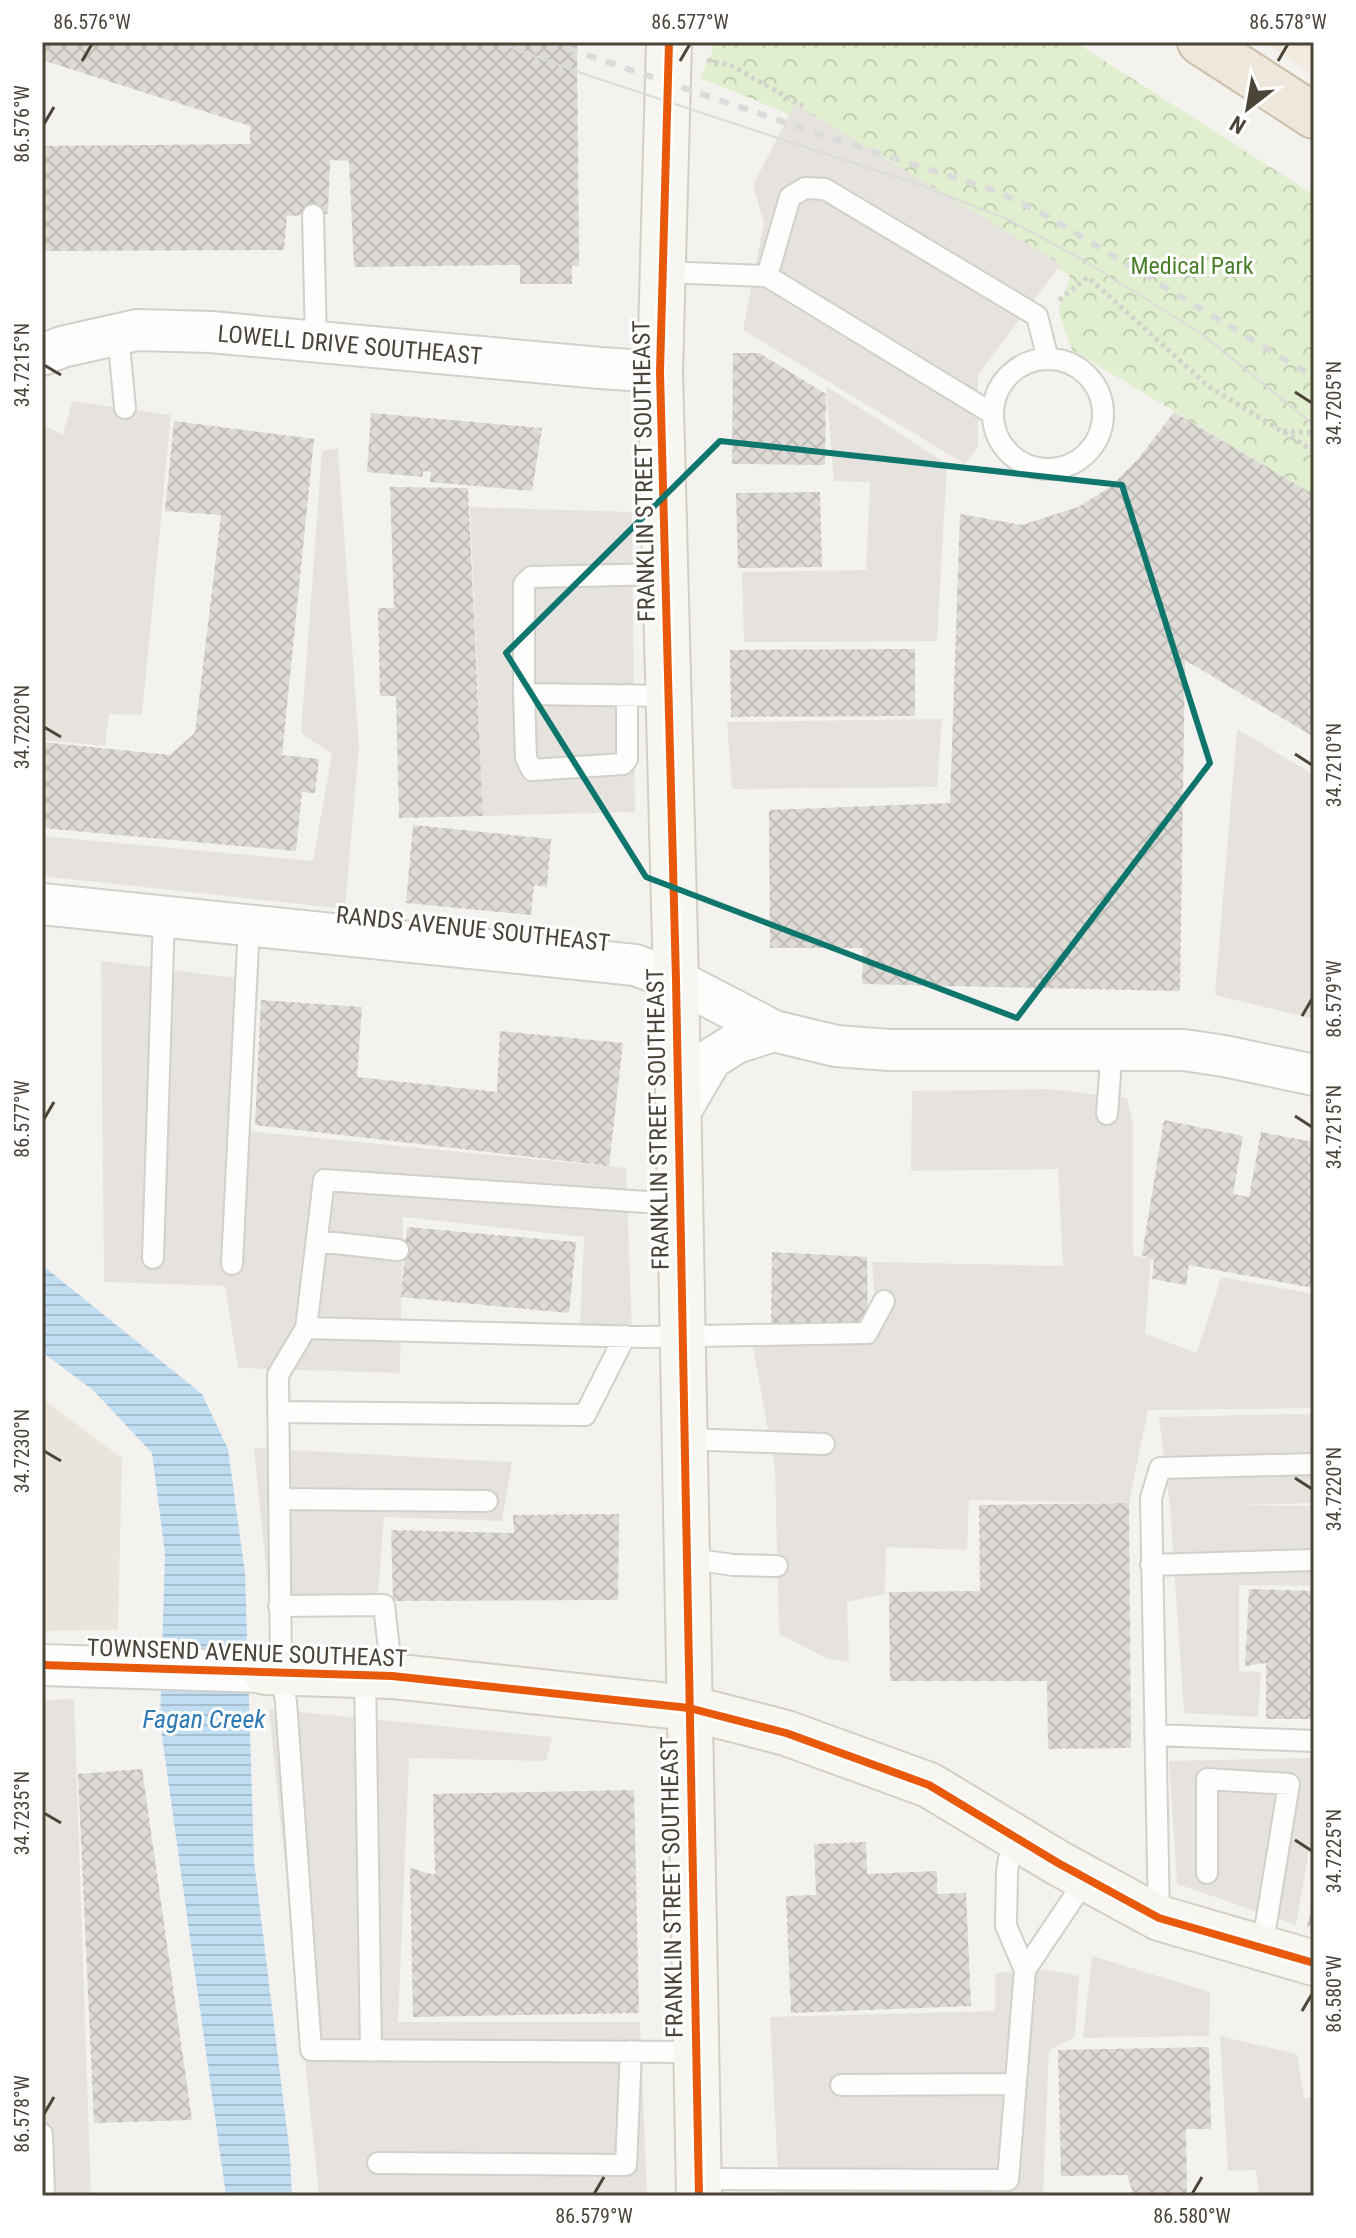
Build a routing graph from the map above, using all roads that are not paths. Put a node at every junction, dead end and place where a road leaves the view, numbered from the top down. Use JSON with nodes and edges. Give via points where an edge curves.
{"nodes":[{"id":1,"x":1200,"y":42,"type":"edge"},
{"id":2,"x":669,"y":47,"type":"edge"},
{"id":3,"x":1314,"y":116,"type":"edge"},
{"id":4,"x":313,"y":215,"type":"dead end"},
{"id":5,"x":663,"y":272,"type":"junction"},
{"id":6,"x":767,"y":276,"type":"junction"},
{"id":7,"x":118,"y":334,"type":"junction"},
{"id":8,"x":316,"y":342,"type":"junction"},
{"id":9,"x":42,"y":355,"type":"edge"},
{"id":10,"x":1048,"y":359,"type":"junction"},
{"id":11,"x":660,"y":372,"type":"junction"},
{"id":12,"x":125,"y":408,"type":"dead end"},
{"id":13,"x":993,"y":414,"type":"junction"},
{"id":14,"x":665,"y":574,"type":"junction"},
{"id":15,"x":524,"y":694,"type":"junction"},
{"id":16,"x":648,"y":695,"type":"junction"},
{"id":17,"x":42,"y":904,"type":"edge"},
{"id":18,"x":164,"y":916,"type":"junction"},
{"id":19,"x":249,"y":925,"type":"junction"},
{"id":20,"x":676,"y":980,"type":"junction"},
{"id":21,"x":774,"y":1031,"type":"junction"},
{"id":22,"x":1112,"y":1048,"type":"junction"},
{"id":23,"x":1314,"y":1075,"type":"edge"},
{"id":24,"x":1107,"y":1114,"type":"dead end"},
{"id":25,"x":678,"y":1115,"type":"junction"},
{"id":26,"x":679,"y":1201,"type":"junction"},
{"id":27,"x":317,"y":1241,"type":"junction"},
{"id":28,"x":398,"y":1250,"type":"dead end"},
{"id":29,"x":153,"y":1258,"type":"dead end"},
{"id":30,"x":232,"y":1264,"type":"dead end"},
{"id":31,"x":884,"y":1301,"type":"dead end"},
{"id":32,"x":306,"y":1328,"type":"junction"},
{"id":33,"x":681,"y":1335,"type":"junction"},
{"id":34,"x":625,"y":1336,"type":"junction"},
{"id":35,"x":278,"y":1412,"type":"junction"},
{"id":36,"x":683,"y":1439,"type":"junction"},
{"id":37,"x":824,"y":1444,"type":"dead end"},
{"id":38,"x":1314,"y":1464,"type":"edge"},
{"id":39,"x":280,"y":1499,"type":"junction"},
{"id":40,"x":487,"y":1501,"type":"dead end"},
{"id":41,"x":685,"y":1558,"type":"junction"},
{"id":42,"x":1314,"y":1560,"type":"edge"},
{"id":43,"x":1151,"y":1565,"type":"junction"},
{"id":44,"x":777,"y":1566,"type":"dead end"},
{"id":45,"x":279,"y":1606,"type":"junction"},
{"id":46,"x":42,"y":1665,"type":"edge"},
{"id":47,"x":273,"y":1672,"type":"junction"},
{"id":48,"x":378,"y":1676,"type":"junction"},
{"id":49,"x":689,"y":1708,"type":"junction"},
{"id":50,"x":1155,"y":1735,"type":"junction"},
{"id":51,"x":1314,"y":1741,"type":"edge"},
{"id":52,"x":1013,"y":1836,"type":"junction"},
{"id":53,"x":1207,"y":1873,"type":"dead end"},
{"id":54,"x":1086,"y":1879,"type":"junction"},
{"id":55,"x":1159,"y":1918,"type":"junction"},
{"id":56,"x":1262,"y":1948,"type":"junction"},
{"id":57,"x":1314,"y":1963,"type":"edge"},
{"id":58,"x":1025,"y":1970,"type":"junction"},
{"id":59,"x":371,"y":2051,"type":"junction"},
{"id":60,"x":631,"y":2051,"type":"junction"},
{"id":61,"x":696,"y":2052,"type":"junction"},
{"id":62,"x":1015,"y":2084,"type":"junction"},
{"id":63,"x":841,"y":2085,"type":"dead end"},
{"id":64,"x":42,"y":2134,"type":"edge"},
{"id":65,"x":378,"y":2163,"type":"dead end"},
{"id":66,"x":699,"y":2188,"type":"edge"},
{"id":67,"x":44,"y":2196,"type":"edge"}],
"edges":[{"from":1,"to":3,"type":"highway"},
{"from":2,"to":5,"type":"street","name":"FRANKLIN STREET SOUTHEAST"},
{"from":4,"to":8,"type":"lane"},
{"from":5,"to":6,"type":"lane"},
{"from":5,"to":11,"type":"street","name":"FRANKLIN STREET SOUTHEAST"},
{"from":6,"to":10,"type":"lane","via":[[790,197],[805,188],[825,189],[1037,316]]},
{"from":6,"to":13,"type":"lane"},
{"from":7,"to":8,"type":"street","name":"LOWELL DRIVE SOUTHEAST","via":[[196,331]]},
{"from":7,"to":9,"type":"street","name":"LOWELL DRIVE SOUTHEAST"},
{"from":7,"to":12,"type":"lane"},
{"from":8,"to":11,"type":"street","name":"LOWELL DRIVE SOUTHEAST"},
{"from":10,"to":13,"type":"lane","via":[[1015,369],[1003,381]]},
{"from":10,"to":13,"type":"lane","via":[[1081,369],[1102,401],[1098,438],[1087,454],[1053,469],[1034,467],[1003,447]]},
{"from":11,"to":14,"type":"street","name":"FRANKLIN STREET SOUTHEAST"},
{"from":14,"to":15,"type":"lane","via":[[531,577],[524,584]]},
{"from":14,"to":16,"type":"street","name":"FRANKLIN STREET SOUTHEAST"},
{"from":15,"to":16,"type":"lane"},
{"from":15,"to":16,"type":"lane","via":[[526,758],[532,770],[623,764]]},
{"from":16,"to":20,"type":"street","name":"FRANKLIN STREET SOUTHEAST"},
{"from":17,"to":18,"type":"street","name":"RANDS AVENUE SOUTHEAST"},
{"from":18,"to":19,"type":"street","name":"RANDS AVENUE SOUTHEAST"},
{"from":18,"to":29,"type":"lane"},
{"from":19,"to":20,"type":"street","name":"RANDS AVENUE SOUTHEAST","via":[[635,965]]},
{"from":19,"to":30,"type":"lane"},
{"from":20,"to":21,"type":"street","name":"RANDS AVENUE SOUTHEAST"},
{"from":20,"to":25,"type":"street","name":"FRANKLIN STREET SOUTHEAST"},
{"from":21,"to":22,"type":"street","name":"RANDS AVENUE SOUTHEAST","via":[[836,1046],[889,1050]]},
{"from":21,"to":25,"type":"street","via":[[736,1043],[711,1059]]},
{"from":22,"to":23,"type":"street","name":"RANDS AVENUE SOUTHEAST","via":[[1184,1050]]},
{"from":22,"to":24,"type":"lane"},
{"from":25,"to":26,"type":"street","name":"FRANKLIN STREET SOUTHEAST"},
{"from":26,"to":27,"type":"lane","via":[[324,1180]]},
{"from":26,"to":33,"type":"street","name":"FRANKLIN STREET SOUTHEAST"},
{"from":27,"to":28,"type":"lane"},
{"from":27,"to":32,"type":"lane"},
{"from":31,"to":33,"type":"lane","via":[[867,1333]]},
{"from":32,"to":34,"type":"lane"},
{"from":32,"to":35,"type":"lane","via":[[278,1375]]},
{"from":33,"to":34,"type":"lane"},
{"from":33,"to":36,"type":"street","name":"FRANKLIN STREET SOUTHEAST"},
{"from":34,"to":35,"type":"lane","via":[[585,1415]]},
{"from":35,"to":39,"type":"lane"},
{"from":36,"to":37,"type":"lane"},
{"from":36,"to":41,"type":"street","name":"FRANKLIN STREET SOUTHEAST"},
{"from":38,"to":43,"type":"lane","via":[[1160,1468],[1151,1498]]},
{"from":39,"to":40,"type":"lane"},
{"from":39,"to":45,"type":"lane"},
{"from":41,"to":44,"type":"lane"},
{"from":41,"to":49,"type":"street","name":"FRANKLIN STREET SOUTHEAST"},
{"from":42,"to":43,"type":"lane"},
{"from":43,"to":50,"type":"lane"},
{"from":45,"to":47,"type":"lane"},
{"from":45,"to":48,"type":"lane","via":[[384,1605]]},
{"from":46,"to":47,"type":"street","name":"TOWNSEND AVENUE SOUTHEAST"},
{"from":47,"to":48,"type":"street","name":"TOWNSEND AVENUE SOUTHEAST"},
{"from":47,"to":59,"type":"lane","via":[[286,1702],[311,2050]]},
{"from":48,"to":49,"type":"street","name":"TOWNSEND AVENUE SOUTHEAST"},
{"from":48,"to":59,"type":"lane"},
{"from":49,"to":52,"type":"street","name":"TOWNSEND AVENUE SOUTHEAST","via":[[786,1733],[929,1785]]},
{"from":49,"to":61,"type":"street","name":"FRANKLIN STREET SOUTHEAST"},
{"from":50,"to":51,"type":"lane"},
{"from":50,"to":55,"type":"lane"},
{"from":52,"to":54,"type":"street","name":"TOWNSEND AVENUE SOUTHEAST"},
{"from":52,"to":58,"type":"lane","via":[[1006,1926]]},
{"from":53,"to":56,"type":"lane","via":[[1207,1779],[1289,1784]]},
{"from":54,"to":55,"type":"street","name":"TOWNSEND AVENUE SOUTHEAST"},
{"from":54,"to":58,"type":"lane"},
{"from":55,"to":56,"type":"street","name":"TOWNSEND AVENUE SOUTHEAST"},
{"from":56,"to":57,"type":"street","name":"TOWNSEND AVENUE SOUTHEAST"},
{"from":58,"to":62,"type":"lane"},
{"from":59,"to":60,"type":"lane"},
{"from":60,"to":61,"type":"lane"},
{"from":60,"to":65,"type":"lane","via":[[626,2165]]},
{"from":61,"to":66,"type":"street","name":"FRANKLIN STREET SOUTHEAST"},
{"from":62,"to":63,"type":"lane"},
{"from":62,"to":66,"type":"lane","via":[[1008,2180]]},
{"from":64,"to":67,"type":"lane"}]}
